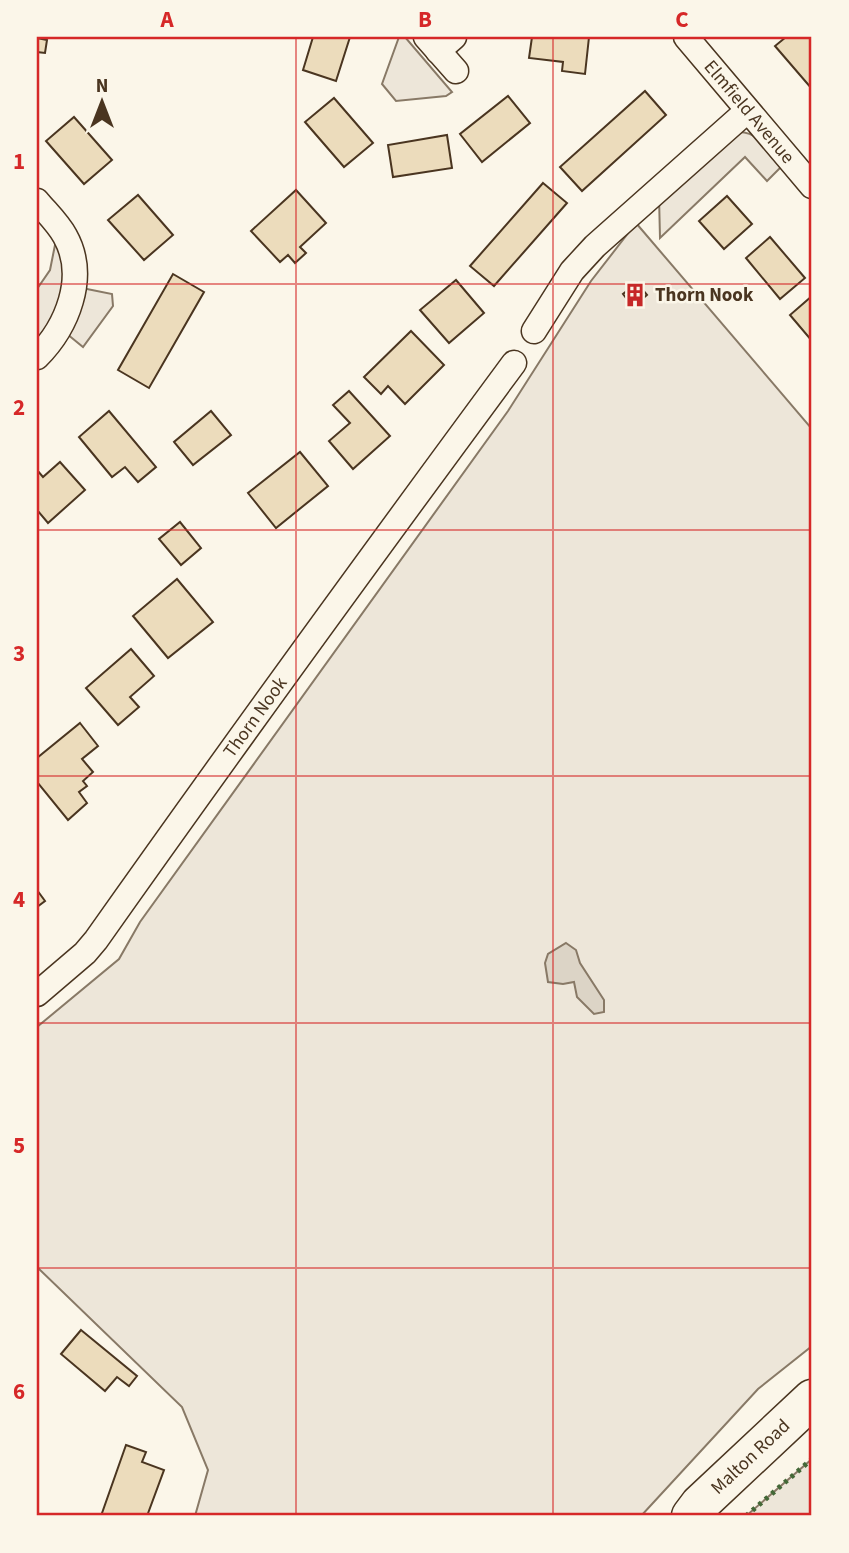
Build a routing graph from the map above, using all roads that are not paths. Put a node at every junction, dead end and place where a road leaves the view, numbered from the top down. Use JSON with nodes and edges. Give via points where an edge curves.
{"nodes":[{"id":1,"x":686,"y":37,"type":"edge"},
{"id":2,"x":439,"y":41,"type":"edge"},
{"id":3,"x":456,"y":71,"type":"dead end"},
{"id":4,"x":747,"y":111,"type":"junction"},
{"id":5,"x":812,"y":186,"type":"edge"},
{"id":6,"x":37,"y":201,"type":"edge"},
{"id":7,"x":534,"y":331,"type":"dead end"},
{"id":8,"x":37,"y":357,"type":"edge"},
{"id":9,"x":514,"y":363,"type":"dead end"},
{"id":10,"x":37,"y":994,"type":"edge"},
{"id":11,"x":812,"y":1399,"type":"edge"},
{"id":12,"x":691,"y":1516,"type":"edge"}],
"edges":[{"from":1,"to":4,"type":"street","name":"Elmfield Avenue"},
{"from":2,"to":3,"type":"street"},
{"from":4,"to":5,"type":"street","name":"Elmfield Avenue"},
{"from":4,"to":7,"type":"street","via":[[595,246],[572,271]]},
{"from":6,"to":8,"type":"street","via":[[65,236],[74,276],[72,302],[61,327]]},
{"from":9,"to":10,"type":"street","name":"Thorn Nook","via":[[259,709],[96,940]]},
{"from":11,"to":12,"type":"main road","name":"Malton Road"}]}
